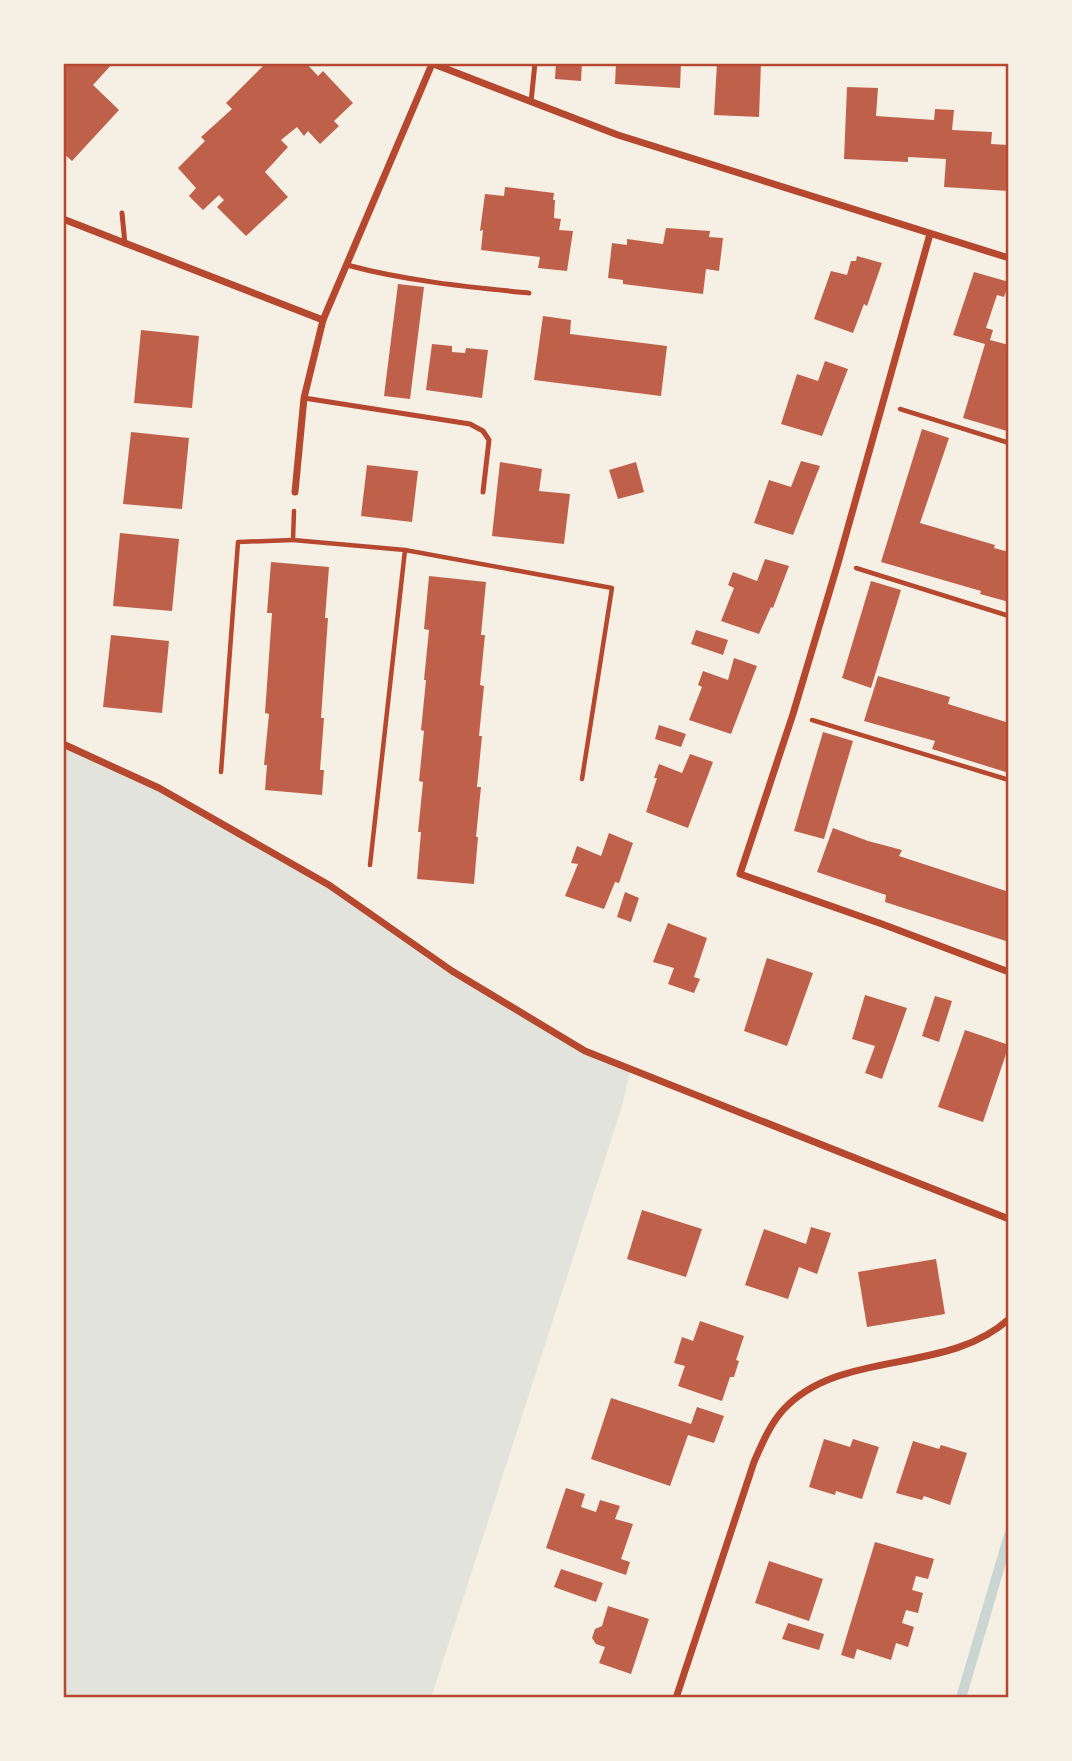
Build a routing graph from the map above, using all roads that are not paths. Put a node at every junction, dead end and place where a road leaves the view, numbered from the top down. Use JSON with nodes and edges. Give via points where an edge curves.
{"nodes":[{"id":1,"x":431,"y":63,"type":"edge"},
{"id":2,"x":535,"y":63,"type":"edge"},
{"id":3,"x":531,"y":102,"type":"junction"},
{"id":4,"x":122,"y":213,"type":"dead end"},
{"id":5,"x":63,"y":219,"type":"edge"},
{"id":6,"x":930,"y":234,"type":"junction"},
{"id":7,"x":125,"y":244,"type":"junction"},
{"id":8,"x":1009,"y":258,"type":"edge"},
{"id":9,"x":347,"y":265,"type":"junction"},
{"id":10,"x":528,"y":293,"type":"dead end"},
{"id":11,"x":323,"y":320,"type":"junction"},
{"id":12,"x":304,"y":398,"type":"junction"},
{"id":13,"x":295,"y":492,"type":"road end"},
{"id":14,"x":483,"y":492,"type":"dead end"},
{"id":15,"x":63,"y":744,"type":"edge"},
{"id":16,"x":1009,"y":972,"type":"edge"},
{"id":17,"x":1009,"y":1219,"type":"edge"},
{"id":18,"x":1009,"y":1319,"type":"edge"},
{"id":19,"x":676,"y":1698,"type":"edge"}],
"edges":[{"from":1,"to":3,"type":"street"},
{"from":1,"to":9,"type":"street"},
{"from":2,"to":3,"type":"lane"},
{"from":3,"to":6,"type":"street","via":[[618,135]]},
{"from":4,"to":7,"type":"lane"},
{"from":5,"to":7,"type":"street"},
{"from":6,"to":8,"type":"street"},
{"from":6,"to":16,"type":"street","via":[[838,563],[740,874]]},
{"from":7,"to":11,"type":"street"},
{"from":9,"to":10,"type":"lane"},
{"from":9,"to":11,"type":"street"},
{"from":11,"to":12,"type":"street"},
{"from":12,"to":13,"type":"street"},
{"from":12,"to":14,"type":"lane","via":[[470,424],[489,440]]},
{"from":15,"to":17,"type":"street","via":[[159,788],[329,885],[452,971],[585,1051]]},
{"from":18,"to":19,"type":"street","via":[[993,1332],[949,1351],[847,1373],[802,1394],[783,1410],[754,1462]]}]}
